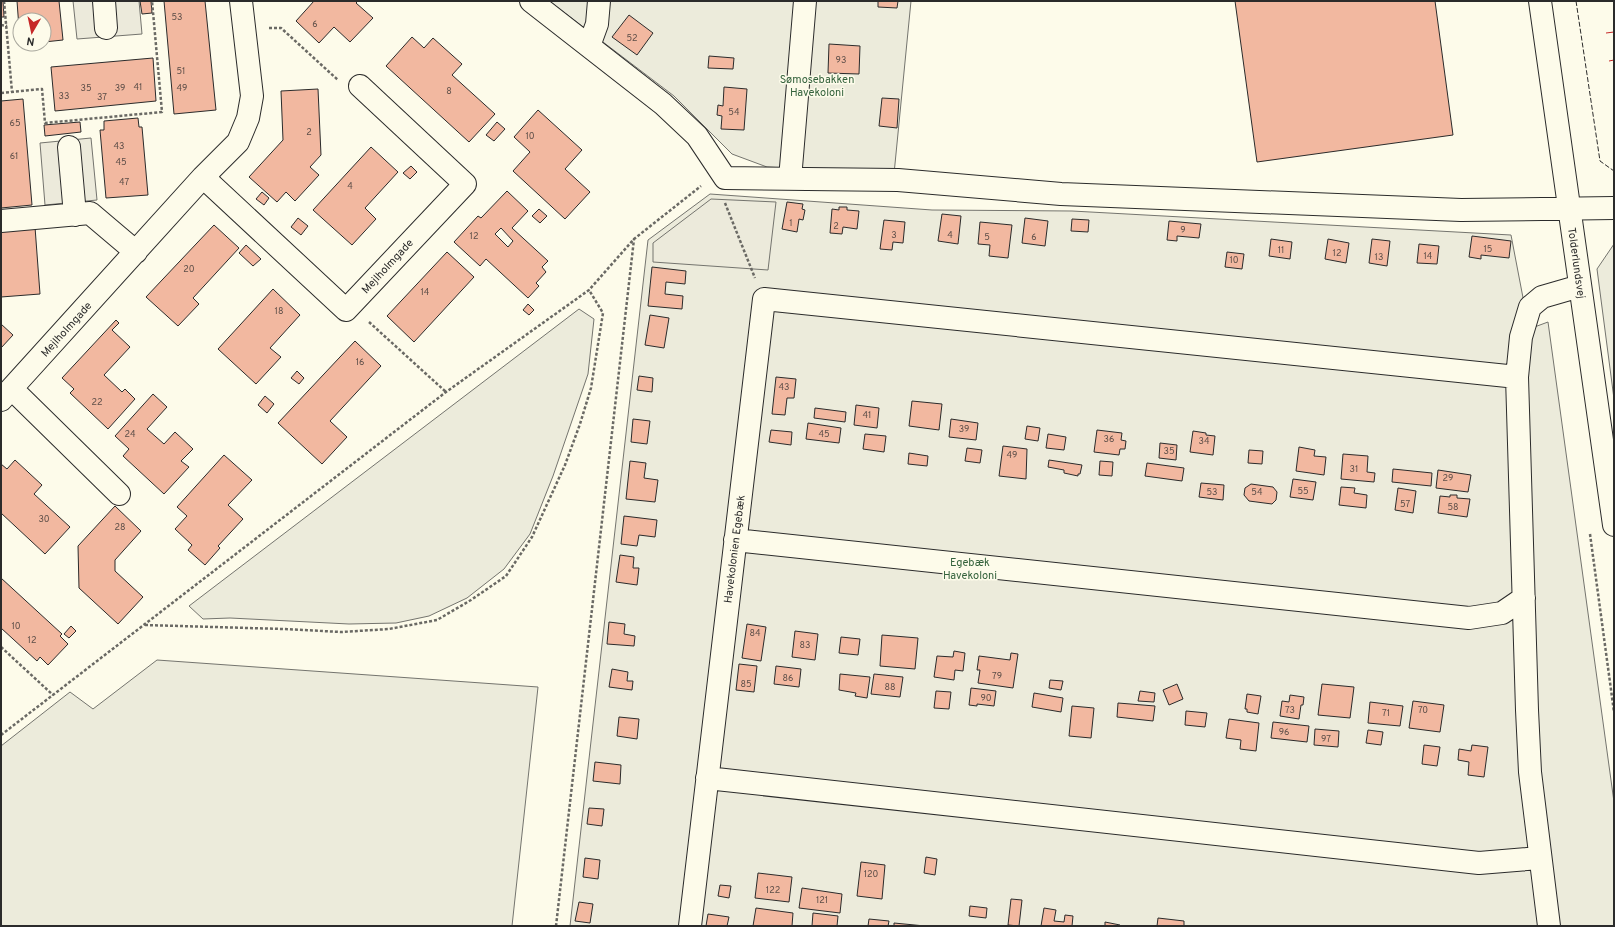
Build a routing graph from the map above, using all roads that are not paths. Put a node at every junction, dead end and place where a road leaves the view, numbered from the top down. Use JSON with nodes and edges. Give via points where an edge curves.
{"nodes":[{"id":1,"x":104,"y":1,"type":"edge"},
{"id":2,"x":241,"y":1,"type":"edge"},
{"id":3,"x":531,"y":1,"type":"edge"},
{"id":4,"x":599,"y":1,"type":"edge"},
{"id":5,"x":805,"y":1,"type":"edge"},
{"id":6,"x":1540,"y":1,"type":"edge"},
{"id":7,"x":106,"y":28,"type":"dead end"},
{"id":8,"x":589,"y":46,"type":"junction"},
{"id":9,"x":360,"y":86,"type":"road end"},
{"id":10,"x":69,"y":147,"type":"dead end"},
{"id":11,"x":203,"y":177,"type":"junction"},
{"id":12,"x":790,"y":179,"type":"junction"},
{"id":13,"x":1569,"y":208,"type":"junction"},
{"id":14,"x":1614,"y":208,"type":"edge"},
{"id":15,"x":75,"y":215,"type":"junction"},
{"id":16,"x":1,"y":221,"type":"edge"},
{"id":17,"x":136,"y":252,"type":"junction"},
{"id":18,"x":1580,"y":286,"type":"junction"},
{"id":19,"x":1516,"y":377,"type":"junction"},
{"id":20,"x":6,"y":394,"type":"edge"},
{"id":21,"x":119,"y":494,"type":"dead end"},
{"id":22,"x":1614,"y":525,"type":"edge"},
{"id":23,"x":735,"y":540,"type":"junction"},
{"id":24,"x":1524,"y":598,"type":"junction"},
{"id":25,"x":707,"y":778,"type":"junction"},
{"id":26,"x":1540,"y":858,"type":"junction"},
{"id":27,"x":690,"y":926,"type":"edge"},
{"id":28,"x":1549,"y":926,"type":"edge"}],
"edges":[{"from":1,"to":7,"type":"street"},
{"from":2,"to":11,"type":"street","name":"Mejlholmgade","via":[[252,96],[248,118],[238,142]]},
{"from":3,"to":8,"type":"street"},
{"from":4,"to":8,"type":"street","via":[[597,24]]},
{"from":5,"to":12,"type":"street"},
{"from":6,"to":13,"type":"street","name":"Tolderlundsvej"},
{"from":8,"to":12,"type":"street","via":[[669,109],[696,136],[725,178]]},
{"from":9,"to":11,"type":"street","name":"Mejlholmgade","via":[[465,184],[346,310]]},
{"from":10,"to":15,"type":"street"},
{"from":11,"to":17,"type":"street","name":"Mejlholmgade"},
{"from":12,"to":13,"type":"street","via":[[898,180],[1061,194],[1461,210]]},
{"from":13,"to":14,"type":"street"},
{"from":13,"to":18,"type":"street","name":"Tolderlundsvej"},
{"from":15,"to":16,"type":"street"},
{"from":15,"to":17,"type":"street","via":[[90,214]]},
{"from":17,"to":20,"type":"street","name":"Mejlholmgade"},
{"from":18,"to":19,"type":"street","via":[[1542,298],[1530,307],[1521,337]]},
{"from":18,"to":22,"type":"street","name":"Tolderlundsvej"},
{"from":19,"to":23,"type":"street","name":"Havekolonien Egebæk","via":[[764,299]]},
{"from":19,"to":24,"type":"street"},
{"from":20,"to":21,"type":"street","name":"Mejlholmgade"},
{"from":23,"to":24,"type":"street","via":[[1469,618],[1502,613]]},
{"from":23,"to":25,"type":"street","name":"Havekolonien Egebæk"},
{"from":24,"to":26,"type":"street","via":[[1530,772]]},
{"from":25,"to":26,"type":"street","via":[[1479,863]]},
{"from":25,"to":27,"type":"street","name":"Havekolonien Egebæk"},
{"from":26,"to":28,"type":"street"}]}
